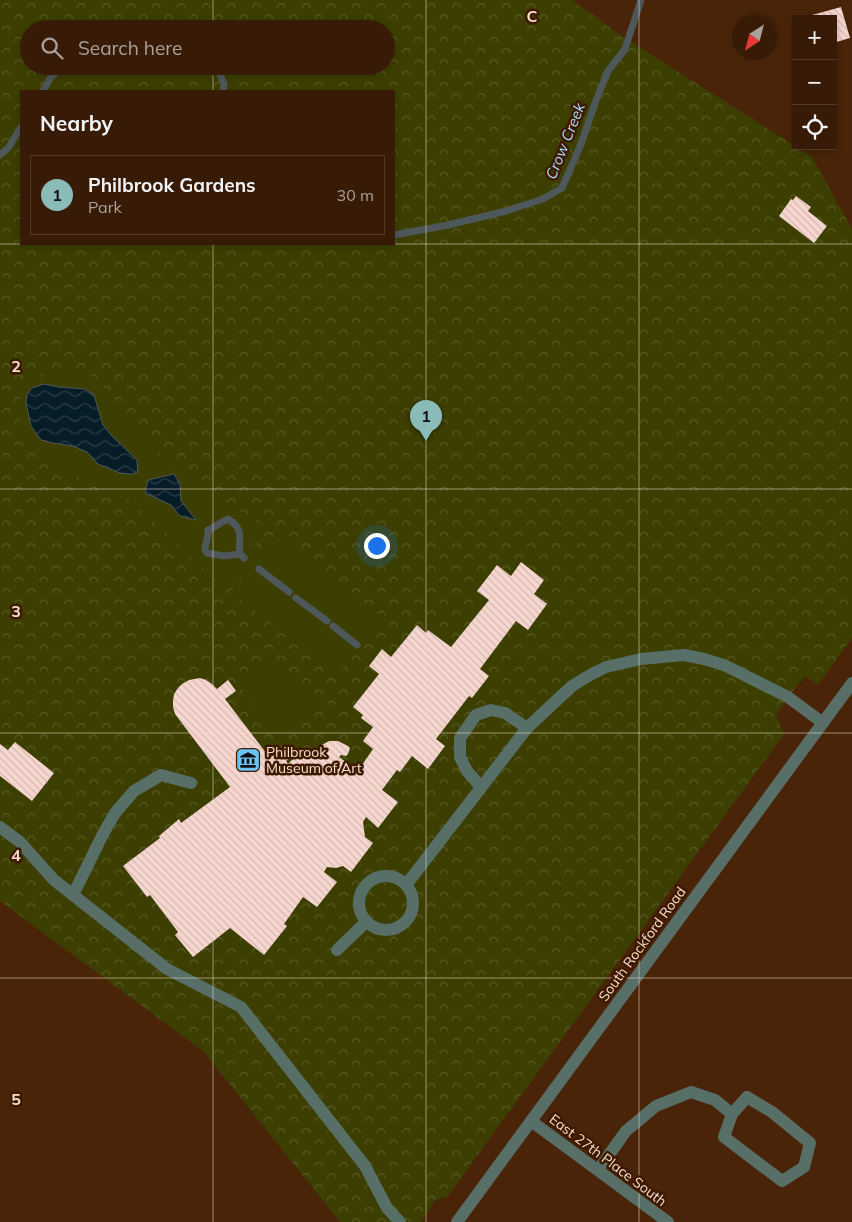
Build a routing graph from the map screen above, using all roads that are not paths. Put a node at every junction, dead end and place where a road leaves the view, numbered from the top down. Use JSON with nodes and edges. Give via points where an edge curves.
{"nodes":[{"id":1,"x":852,"y":683,"type":"edge"},
{"id":2,"x":823,"y":723,"type":"junction"},
{"id":3,"x":526,"y":728,"type":"junction"},
{"id":4,"x":191,"y":783,"type":"dead end"},
{"id":5,"x":481,"y":787,"type":"junction"},
{"id":6,"x":0,"y":827,"type":"edge"},
{"id":7,"x":406,"y":885,"type":"junction"},
{"id":8,"x":73,"y":895,"type":"junction"},
{"id":9,"x":366,"y":922,"type":"junction"},
{"id":10,"x":338,"y":950,"type":"dead end"},
{"id":11,"x":732,"y":1114,"type":"junction"},
{"id":12,"x":531,"y":1121,"type":"junction"},
{"id":13,"x":598,"y":1170,"type":"junction"},
{"id":14,"x":400,"y":1222,"type":"edge"},
{"id":15,"x":456,"y":1222,"type":"edge"},
{"id":16,"x":668,"y":1222,"type":"edge"}],
"edges":[{"from":1,"to":2,"type":"street","name":"South Rockford Road"},
{"from":2,"to":3,"type":"street","via":[[788,697],[724,665],[684,655],[641,659],[606,667],[572,686]]},
{"from":2,"to":12,"type":"street","name":"South Rockford Road"},
{"from":3,"to":5,"type":"street"},
{"from":3,"to":5,"type":"street","via":[[505,713],[491,710],[476,715],[460,738],[460,757]]},
{"from":4,"to":8,"type":"street","via":[[161,775],[134,791],[115,812]]},
{"from":5,"to":7,"type":"street"},
{"from":6,"to":8,"type":"street","via":[[20,842],[54,880]]},
{"from":7,"to":9,"type":"street","via":[[413,902],[412,911],[402,925],[386,930]]},
{"from":7,"to":9,"type":"street","via":[[401,880],[384,876],[367,884],[359,900]]},
{"from":8,"to":14,"type":"street","via":[[167,969],[241,1006],[365,1166],[387,1208]]},
{"from":9,"to":10,"type":"street"},
{"from":11,"to":11,"type":"street","via":[[747,1097],[772,1112],[810,1143],[804,1168],[782,1181],[724,1138]]},
{"from":11,"to":13,"type":"street","via":[[715,1100],[691,1092],[656,1106],[626,1131]]},
{"from":12,"to":13,"type":"street","name":"East 27th Place South"},
{"from":12,"to":15,"type":"street","name":"South Rockford Road"},
{"from":13,"to":16,"type":"street","name":"East 27th Place South"}]}
